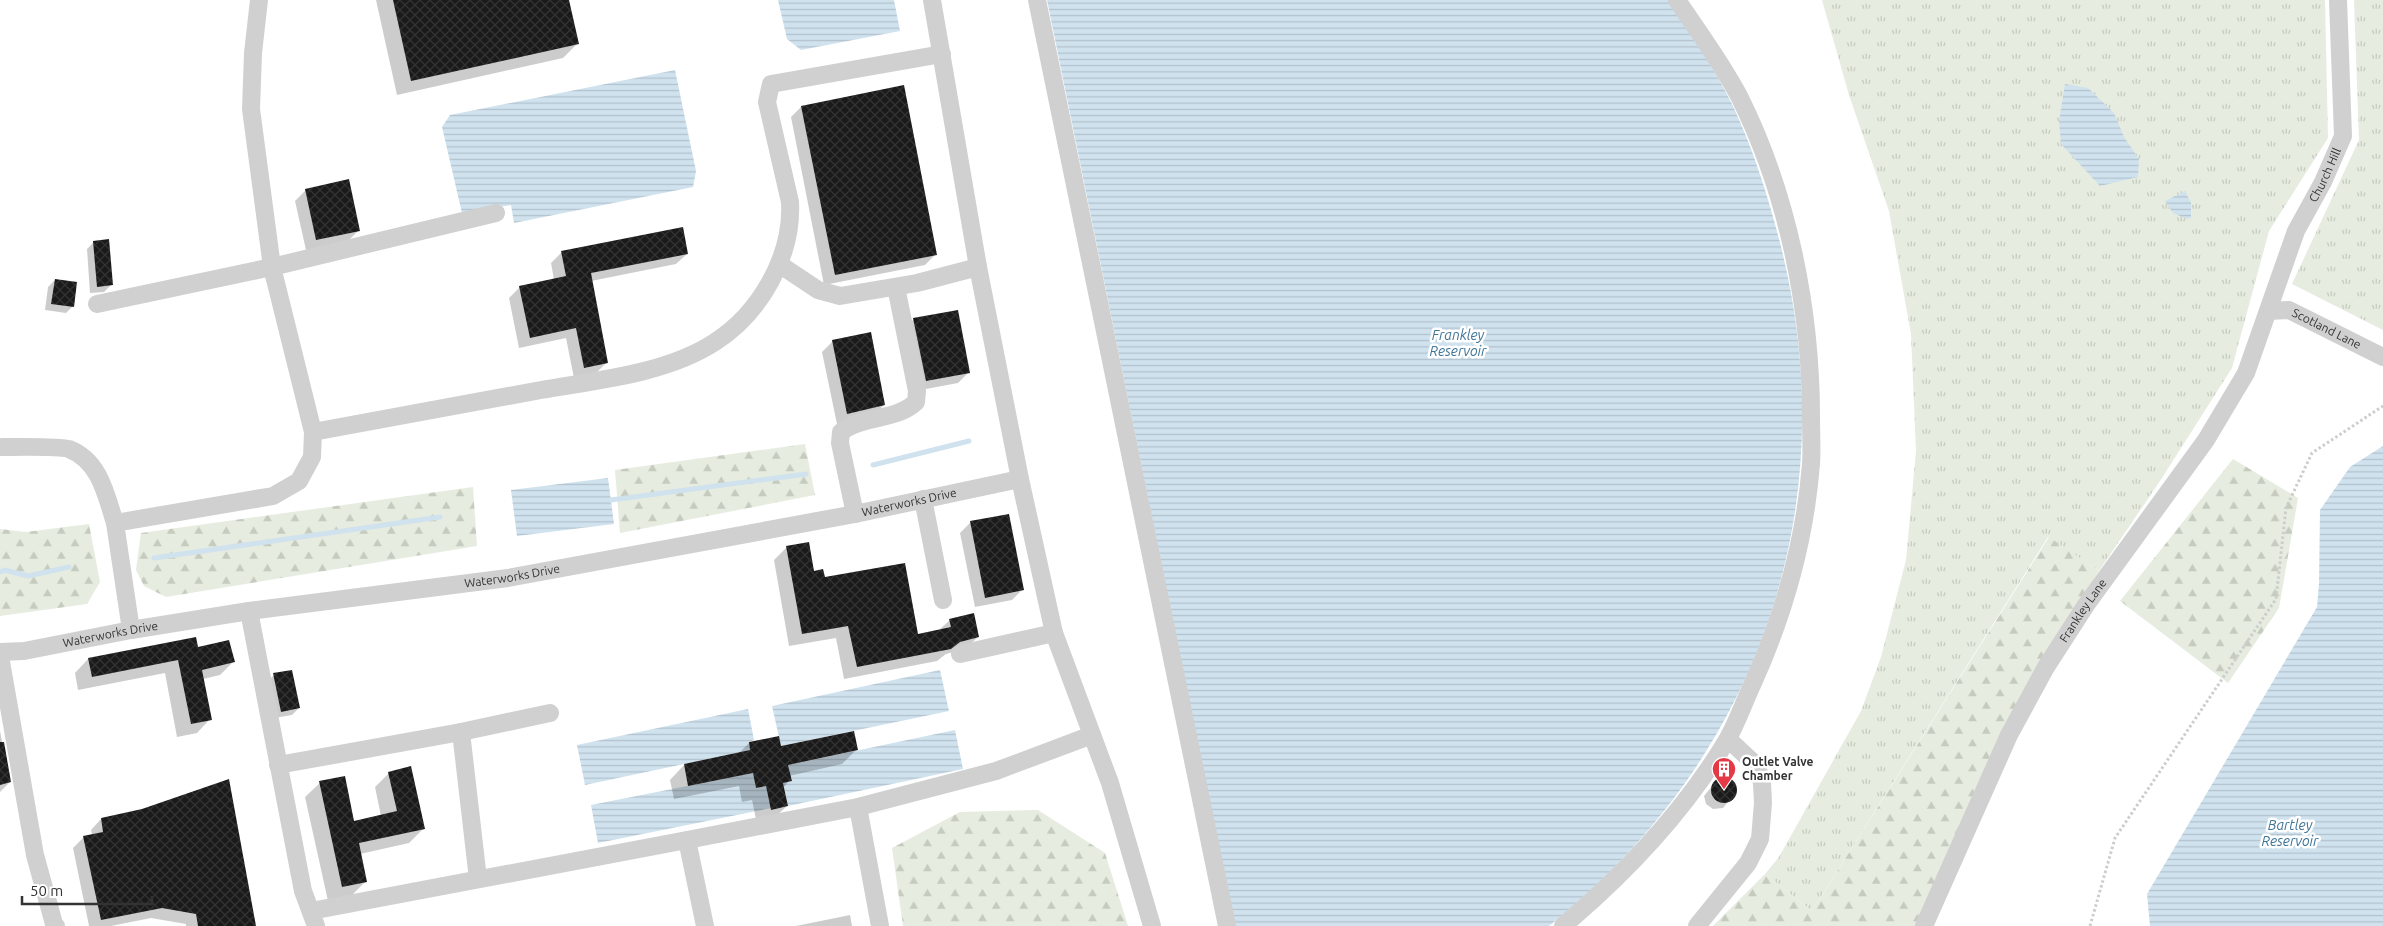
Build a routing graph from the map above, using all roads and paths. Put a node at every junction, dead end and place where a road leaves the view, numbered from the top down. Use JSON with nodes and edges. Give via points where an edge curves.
{"nodes":[{"id":1,"x":259,"y":0,"type":"edge"},
{"id":2,"x":932,"y":0,"type":"edge"},
{"id":3,"x":1037,"y":0,"type":"edge"},
{"id":4,"x":1677,"y":0,"type":"edge"},
{"id":5,"x":2338,"y":0,"type":"edge"},
{"id":6,"x":942,"y":54,"type":"junction"},
{"id":7,"x":496,"y":213,"type":"dead end"},
{"id":8,"x":779,"y":264,"type":"junction"},
{"id":9,"x":272,"y":267,"type":"junction"},
{"id":10,"x":978,"y":267,"type":"junction"},
{"id":11,"x":896,"y":287,"type":"junction"},
{"id":12,"x":97,"y":304,"type":"dead end"},
{"id":13,"x":2269,"y":311,"type":"junction"},
{"id":14,"x":2383,"y":357,"type":"edge"},
{"id":15,"x":2383,"y":406,"type":"edge"},
{"id":16,"x":313,"y":432,"type":"junction"},
{"id":17,"x":2,"y":447,"type":"dead end"},
{"id":18,"x":1020,"y":478,"type":"junction"},
{"id":19,"x":923,"y":499,"type":"junction"},
{"id":20,"x":854,"y":514,"type":"junction"},
{"id":21,"x":115,"y":523,"type":"junction"},
{"id":22,"x":944,"y":600,"type":"dead end"},
{"id":23,"x":249,"y":611,"type":"junction"},
{"id":24,"x":131,"y":630,"type":"junction"},
{"id":25,"x":1054,"y":633,"type":"junction"},
{"id":26,"x":0,"y":654,"type":"edge"},
{"id":27,"x":960,"y":654,"type":"dead end"},
{"id":28,"x":550,"y":713,"type":"dead end"},
{"id":29,"x":461,"y":732,"type":"junction"},
{"id":30,"x":1092,"y":735,"type":"junction"},
{"id":31,"x":1728,"y":739,"type":"junction"},
{"id":32,"x":278,"y":765,"type":"junction"},
{"id":33,"x":858,"y":807,"type":"junction"},
{"id":34,"x":687,"y":840,"type":"junction"},
{"id":35,"x":478,"y":879,"type":"junction"},
{"id":36,"x":313,"y":918,"type":"edge"},
{"id":37,"x":56,"y":926,"type":"edge"},
{"id":38,"x":705,"y":926,"type":"edge"},
{"id":39,"x":880,"y":926,"type":"edge"},
{"id":40,"x":1152,"y":926,"type":"edge"},
{"id":41,"x":1227,"y":926,"type":"edge"},
{"id":42,"x":1564,"y":926,"type":"edge"},
{"id":43,"x":1697,"y":926,"type":"edge"},
{"id":44,"x":1924,"y":926,"type":"edge"},
{"id":45,"x":2090,"y":926,"type":"edge"}],
"edges":[{"from":1,"to":9,"type":"street","via":[[251,108]]},
{"from":2,"to":6,"type":"street"},
{"from":3,"to":41,"type":"street"},
{"from":4,"to":31,"type":"street","via":[[1739,97],[1767,164],[1788,232],[1804,313],[1811,372],[1811,463],[1800,540],[1791,578],[1762,664]]},
{"from":5,"to":13,"type":"street","name":"Church Hill","via":[[2343,136],[2296,231]]},
{"from":6,"to":8,"type":"street","via":[[771,84],[767,102],[791,216]]},
{"from":6,"to":10,"type":"street"},
{"from":7,"to":9,"type":"street"},
{"from":8,"to":11,"type":"street","via":[[818,290],[840,296]]},
{"from":8,"to":16,"type":"street","via":[[755,308],[715,342],[683,358],[624,376]]},
{"from":9,"to":12,"type":"street"},
{"from":9,"to":16,"type":"street"},
{"from":10,"to":11,"type":"street"},
{"from":10,"to":18,"type":"street"},
{"from":11,"to":20,"type":"street","via":[[917,391],[916,402],[903,411],[867,419],[841,432],[840,443]]},
{"from":13,"to":14,"type":"street","name":"Scotland Lane","via":[[2289,310]]},
{"from":13,"to":44,"type":"street","name":"Frankley Lane","via":[[2246,373],[2206,440],[2086,605],[2046,667],[2009,735]]},
{"from":15,"to":45,"type":"path","via":[[2312,453],[2286,508],[2276,599],[2116,838]]},
{"from":16,"to":21,"type":"street","via":[[312,457],[298,482],[274,496]]},
{"from":17,"to":21,"type":"street","via":[[68,449],[92,464]]},
{"from":18,"to":19,"type":"street","name":"Waterworks Drive"},
{"from":18,"to":25,"type":"street"},
{"from":19,"to":20,"type":"street","name":"Waterworks Drive"},
{"from":19,"to":22,"type":"street"},
{"from":20,"to":23,"type":"street","name":"Waterworks Drive","via":[[508,578]]},
{"from":21,"to":24,"type":"street"},
{"from":23,"to":24,"type":"street","name":"Waterworks Drive"},
{"from":23,"to":32,"type":"street"},
{"from":24,"to":26,"type":"street","name":"Waterworks Drive"},
{"from":25,"to":27,"type":"street"},
{"from":25,"to":30,"type":"street"},
{"from":26,"to":37,"type":"street","via":[[35,855]]},
{"from":28,"to":29,"type":"street"},
{"from":29,"to":32,"type":"street"},
{"from":29,"to":35,"type":"street"},
{"from":30,"to":33,"type":"street","via":[[996,771]]},
{"from":30,"to":40,"type":"street","via":[[1110,783]]},
{"from":31,"to":42,"type":"street","via":[[1673,818],[1635,862]]},
{"from":31,"to":43,"type":"street","via":[[1757,766],[1763,803],[1760,839],[1748,863]]},
{"from":32,"to":36,"type":"street","via":[[304,891]]},
{"from":33,"to":34,"type":"street"},
{"from":33,"to":39,"type":"street"},
{"from":34,"to":35,"type":"street"},
{"from":34,"to":38,"type":"street"},
{"from":35,"to":36,"type":"street"}]}
